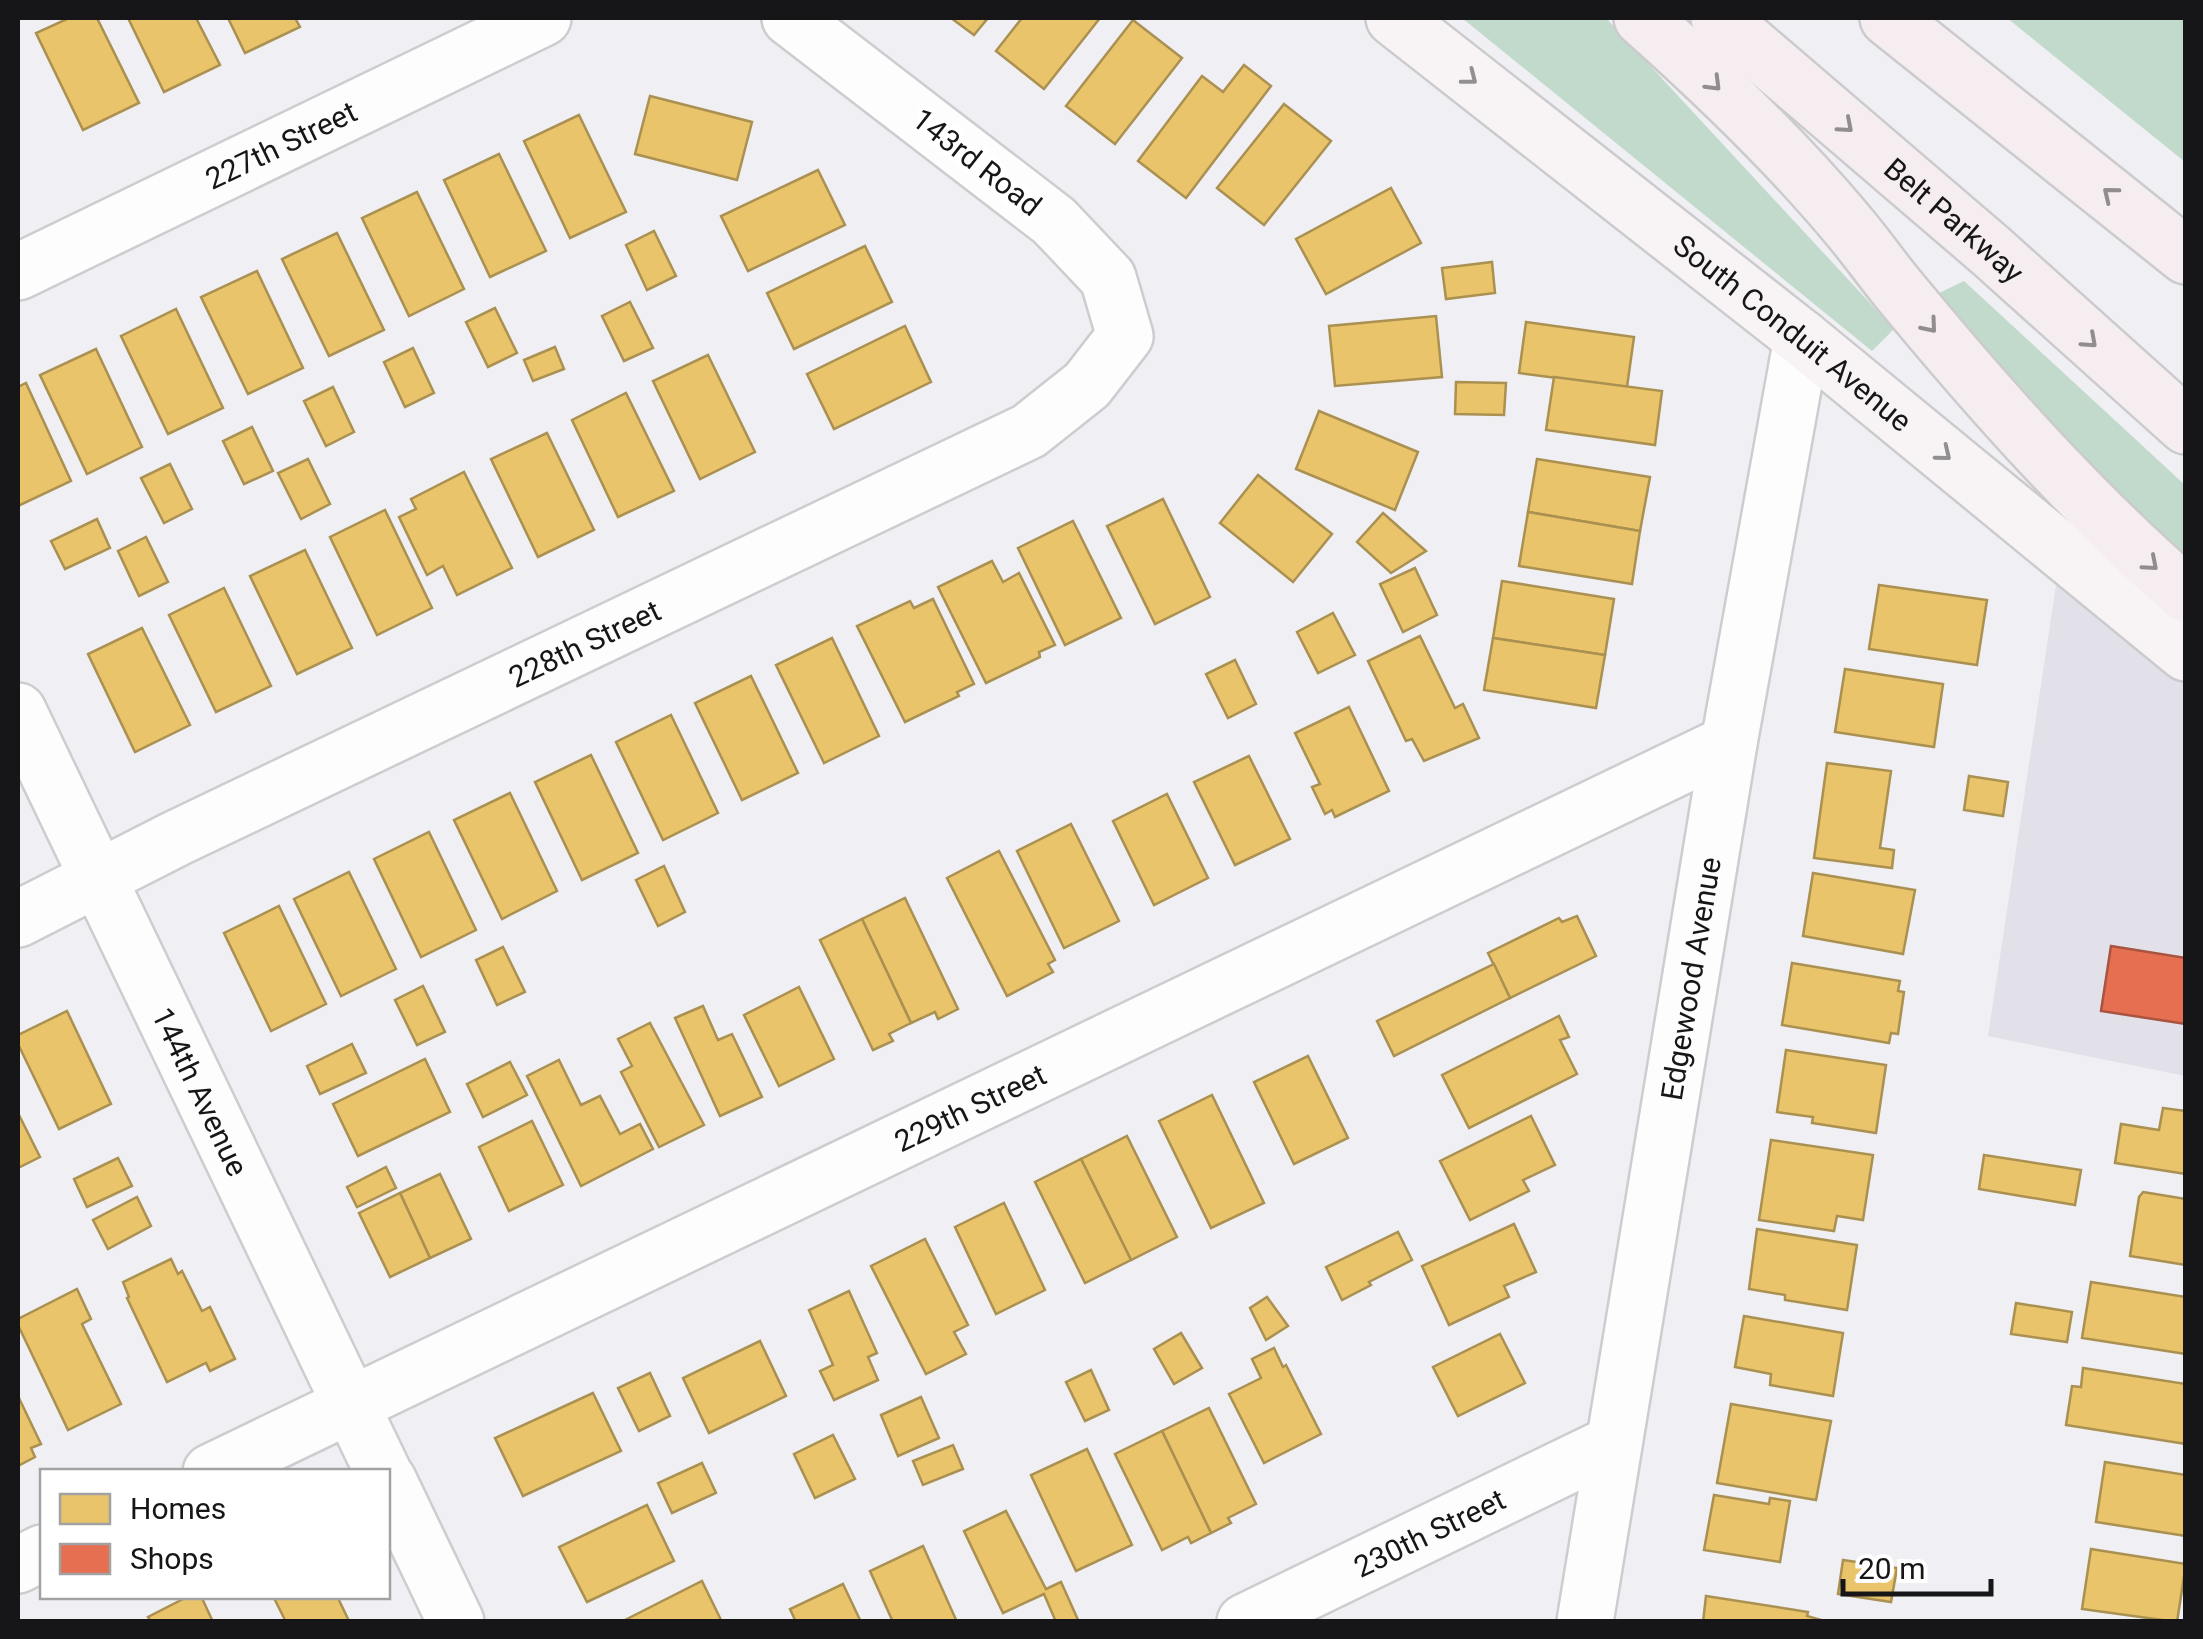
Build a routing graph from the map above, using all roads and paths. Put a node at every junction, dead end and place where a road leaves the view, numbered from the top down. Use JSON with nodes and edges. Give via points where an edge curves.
{"nodes":[{"id":1,"x":543,"y":18,"type":"edge"},
{"id":2,"x":790,"y":18,"type":"edge"},
{"id":3,"x":1394,"y":18,"type":"edge"},
{"id":4,"x":1642,"y":18,"type":"edge"},
{"id":5,"x":1719,"y":18,"type":"edge"},
{"id":6,"x":1888,"y":18,"type":"edge"},
{"id":7,"x":2186,"y":256,"type":"edge"},
{"id":8,"x":18,"y":272,"type":"edge"},
{"id":9,"x":1125,"y":336,"type":"joint"},
{"id":10,"x":1802,"y":338,"type":"junction"},
{"id":11,"x":2186,"y":426,"type":"edge"},
{"id":12,"x":2186,"y":594,"type":"edge"},
{"id":13,"x":2186,"y":653,"type":"edge"},
{"id":14,"x":18,"y":710,"type":"edge"},
{"id":15,"x":1729,"y":743,"type":"junction"},
{"id":16,"x":99,"y":880,"type":"junction"},
{"id":17,"x":18,"y":919,"type":"edge"},
{"id":18,"x":352,"y":1404,"type":"junction"},
{"id":19,"x":1614,"y":1443,"type":"junction"},
{"id":20,"x":218,"y":1469,"type":"edge"},
{"id":21,"x":383,"y":1469,"type":"edge"},
{"id":22,"x":390,"y":1484,"type":"edge"},
{"id":23,"x":456,"y":1622,"type":"edge"},
{"id":24,"x":1244,"y":1622,"type":"edge"},
{"id":25,"x":1586,"y":1622,"type":"edge"}],
"edges":[{"from":1,"to":8,"type":"street","name":"227th Street"},
{"from":2,"to":9,"type":"street","name":"143rd Road","via":[[1054,221],[1108,278]]},
{"from":3,"to":10,"type":"main road","name":"South Conduit Avenue","one_way":true},
{"from":4,"to":12,"type":"highway","one_way":true,"via":[[1785,155],[2071,486]]},
{"from":5,"to":11,"type":"highway","name":"Belt Parkway","one_way":true},
{"from":7,"to":6,"type":"highway","one_way":true},
{"from":9,"to":16,"type":"street","name":"228th Street","via":[[1087,385],[1029,430]]},
{"from":10,"to":13,"type":"main road","name":"South Conduit Avenue","one_way":true},
{"from":10,"to":15,"type":"street","name":"Edgewood Avenue"},
{"from":14,"to":16,"type":"street","name":"144th Avenue"},
{"from":15,"to":18,"type":"street","name":"229th Street"},
{"from":15,"to":19,"type":"street","name":"Edgewood Avenue"},
{"from":16,"to":17,"type":"street","name":"228th Street"},
{"from":16,"to":18,"type":"street","name":"144th Avenue"},
{"from":18,"to":20,"type":"street","name":"229th Street"},
{"from":18,"to":21,"type":"street","name":"144th Avenue"},
{"from":19,"to":24,"type":"street","name":"230th Street"},
{"from":19,"to":25,"type":"street","name":"Edgewood Avenue"},
{"from":22,"to":23,"type":"street"}]}
